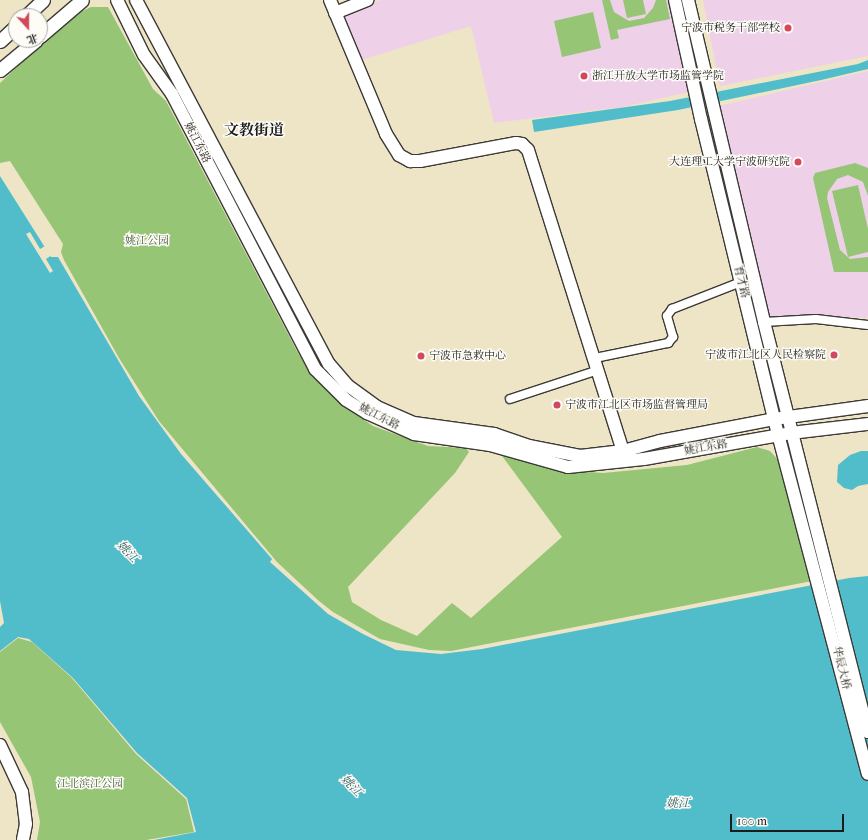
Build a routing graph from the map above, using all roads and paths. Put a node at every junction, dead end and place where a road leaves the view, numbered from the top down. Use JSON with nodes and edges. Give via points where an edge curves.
{"nodes":[{"id":1,"x":43,"y":0,"type":"edge"},
{"id":2,"x":70,"y":0,"type":"edge"},
{"id":3,"x":82,"y":0,"type":"edge"},
{"id":4,"x":117,"y":0,"type":"edge"},
{"id":5,"x":136,"y":0,"type":"edge"},
{"id":6,"x":330,"y":0,"type":"edge"},
{"id":7,"x":368,"y":0,"type":"edge"},
{"id":8,"x":675,"y":0,"type":"edge"},
{"id":9,"x":688,"y":0,"type":"edge"},
{"id":10,"x":34,"y":8,"type":"edge"},
{"id":11,"x":335,"y":13,"type":"junction"},
{"id":12,"x":48,"y":20,"type":"edge"},
{"id":13,"x":48,"y":29,"type":"edge"},
{"id":14,"x":8,"y":34,"type":"edge"},
{"id":15,"x":0,"y":41,"type":"edge"},
{"id":16,"x":17,"y":48,"type":"edge"},
{"id":17,"x":26,"y":48,"type":"edge"},
{"id":18,"x":0,"y":63,"type":"edge"},
{"id":19,"x":0,"y":70,"type":"edge"},
{"id":20,"x":741,"y":282,"type":"junction"},
{"id":21,"x":764,"y":322,"type":"junction"},
{"id":22,"x":868,"y":325,"type":"edge"},
{"id":23,"x":595,"y":358,"type":"junction"},
{"id":24,"x":598,"y":370,"type":"junction"},
{"id":25,"x":510,"y":399,"type":"dead end"},
{"id":26,"x":868,"y":406,"type":"edge"},
{"id":27,"x":787,"y":417,"type":"junction"},
{"id":28,"x":774,"y":419,"type":"junction"},
{"id":29,"x":868,"y":424,"type":"edge"},
{"id":30,"x":792,"y":433,"type":"junction"},
{"id":31,"x":779,"y":436,"type":"junction"},
{"id":32,"x":623,"y":451,"type":"junction"},
{"id":33,"x":819,"y":562,"type":"junction"},
{"id":34,"x":868,"y":732,"type":"edge"},
{"id":35,"x":0,"y":745,"type":"edge"},
{"id":36,"x":868,"y":774,"type":"edge"},
{"id":37,"x":23,"y":840,"type":"edge"}],
"edges":[{"from":1,"to":10,"type":"main road"},
{"from":2,"to":12,"type":"main road"},
{"from":3,"to":13,"type":"main road"},
{"from":4,"to":31,"type":"main road","name":"姚江东路","via":[[144,55],[172,94],[316,369],[346,400],[367,413],[414,434],[490,445],[568,467],[644,459]]},
{"from":5,"to":32,"type":"main road","name":"姚江东路","via":[[298,310],[329,364],[347,385],[377,407],[414,422],[494,434],[529,446],[580,456]]},
{"from":6,"to":11,"type":"main road"},
{"from":7,"to":11,"type":"main road"},
{"from":8,"to":20,"type":"main road","name":"育才路","via":[[701,120]]},
{"from":9,"to":21,"type":"main road","name":"育才路","via":[[713,115]]},
{"from":11,"to":23,"type":"main road","via":[[386,134],[399,155],[410,161],[420,161],[516,143],[522,144],[528,150]]},
{"from":14,"to":15,"type":"main road"},
{"from":16,"to":18,"type":"main road"},
{"from":17,"to":19,"type":"main road"},
{"from":20,"to":23,"type":"street","via":[[672,309],[667,316],[673,337],[668,343]]},
{"from":20,"to":28,"type":"main road","name":"育才路"},
{"from":21,"to":22,"type":"street","via":[[816,319]]},
{"from":21,"to":27,"type":"main road","name":"育才路"},
{"from":23,"to":24,"type":"main road"},
{"from":24,"to":25,"type":"street"},
{"from":24,"to":32,"type":"main road"},
{"from":26,"to":27,"type":"main road","name":"姚江东路"},
{"from":27,"to":28,"type":"main road","name":"姚江东路"},
{"from":27,"to":30,"type":"main road","name":"育才路"},
{"from":28,"to":31,"type":"main road","name":"育才路"},
{"from":28,"to":32,"type":"main road","name":"姚江东路","via":[[660,441]]},
{"from":29,"to":30,"type":"main road","name":"姚江东路"},
{"from":30,"to":31,"type":"main road","name":"姚江东路"},
{"from":30,"to":33,"type":"main road","name":"育才路"},
{"from":31,"to":33,"type":"main road","name":"育才路"},
{"from":33,"to":34,"type":"main road","name":"华辰大桥"},
{"from":33,"to":36,"type":"main road","name":"华辰大桥"},
{"from":35,"to":37,"type":"main road","via":[[22,792],[26,824]]}]}
